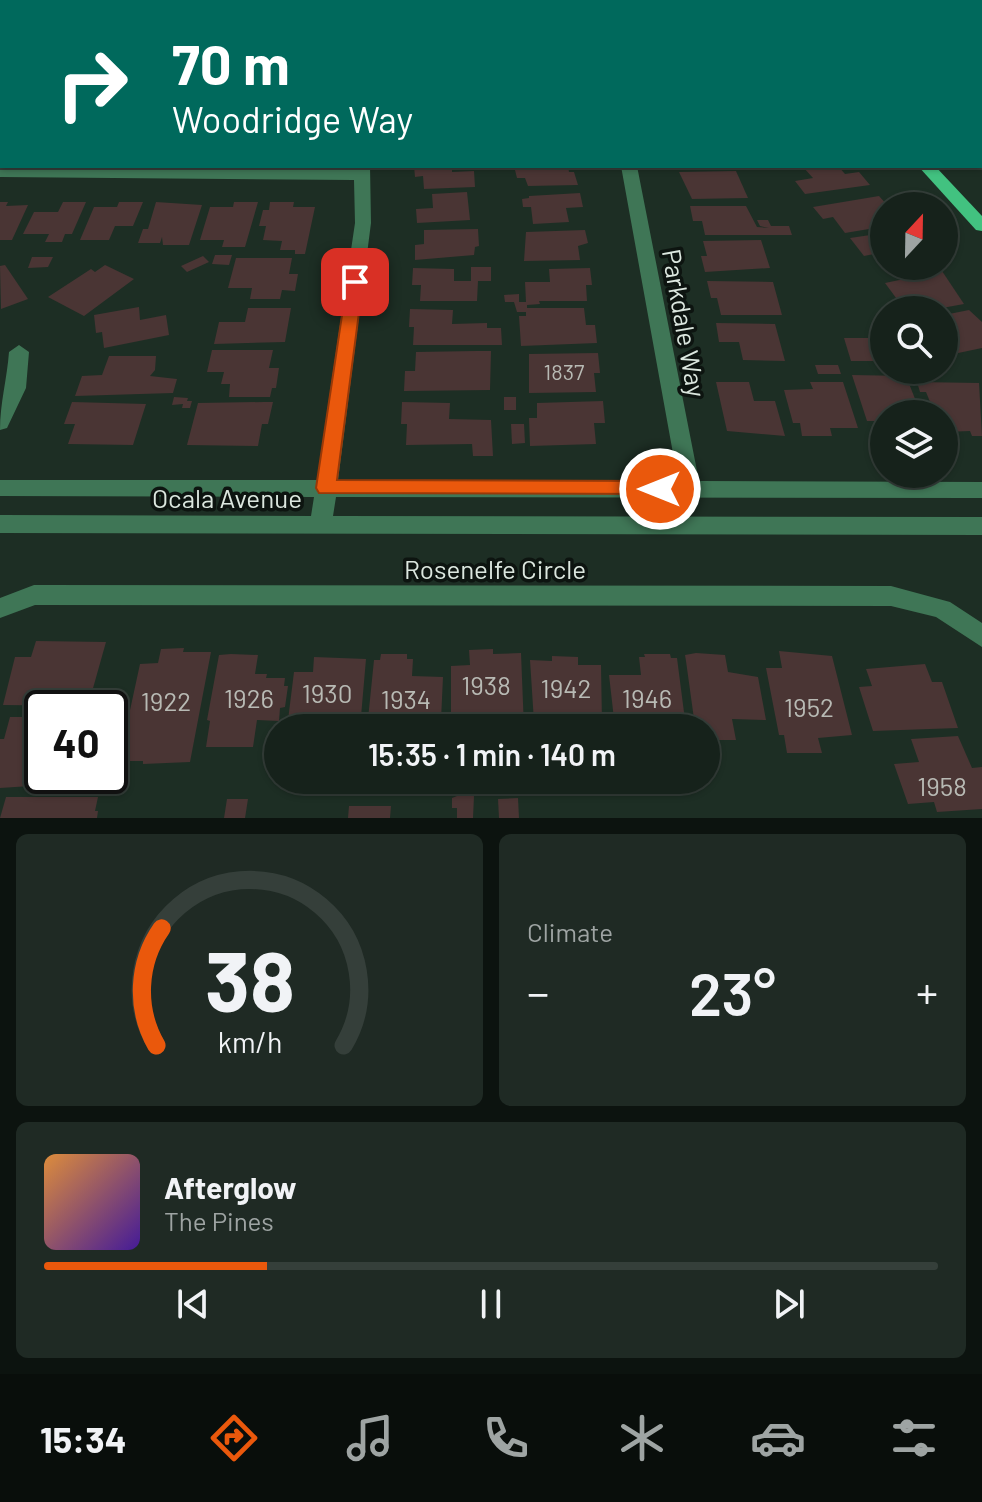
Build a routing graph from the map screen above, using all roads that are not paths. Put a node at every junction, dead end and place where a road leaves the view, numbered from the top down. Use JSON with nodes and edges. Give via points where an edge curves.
{"nodes":[{"id":1,"x":629,"y":168,"type":"edge"},
{"id":2,"x":928,"y":168,"type":"edge"},
{"id":3,"x":362,"y":171,"type":"edge"},
{"id":4,"x":0,"y":172,"type":"edge"},
{"id":5,"x":982,"y":226,"type":"edge"},
{"id":6,"x":19,"y":352,"type":"dead end"},
{"id":7,"x":0,"y":423,"type":"edge"},
{"id":8,"x":0,"y":488,"type":"edge"},
{"id":9,"x":326,"y":488,"type":"junction"},
{"id":10,"x":690,"y":489,"type":"junction"},
{"id":11,"x":982,"y":490,"type":"edge"},
{"id":12,"x":0,"y":524,"type":"edge"},
{"id":13,"x":321,"y":525,"type":"junction"},
{"id":14,"x":982,"y":526,"type":"edge"},
{"id":15,"x":0,"y":608,"type":"edge"},
{"id":16,"x":982,"y":636,"type":"edge"}],
"edges":[{"from":1,"to":10,"type":"street","name":"Parkdale Way"},
{"from":2,"to":5,"type":"main road"},
{"from":3,"to":4,"type":"street"},
{"from":3,"to":9,"type":"street","via":[[363,223]]},
{"from":6,"to":7,"type":"street","via":[[16,388]]},
{"from":8,"to":9,"type":"street","name":"Ocala Avenue"},
{"from":9,"to":10,"type":"street","name":"Ocala Avenue"},
{"from":9,"to":13,"type":"street"},
{"from":10,"to":11,"type":"street","name":"Ocala Avenue"},
{"from":12,"to":13,"type":"street","name":"Ocala Avenue"},
{"from":13,"to":14,"type":"street","name":"Ocala Avenue"},
{"from":15,"to":16,"type":"street","name":"Rosenelfe Circle","via":[[34,595],[891,596],[942,609]]}]}
